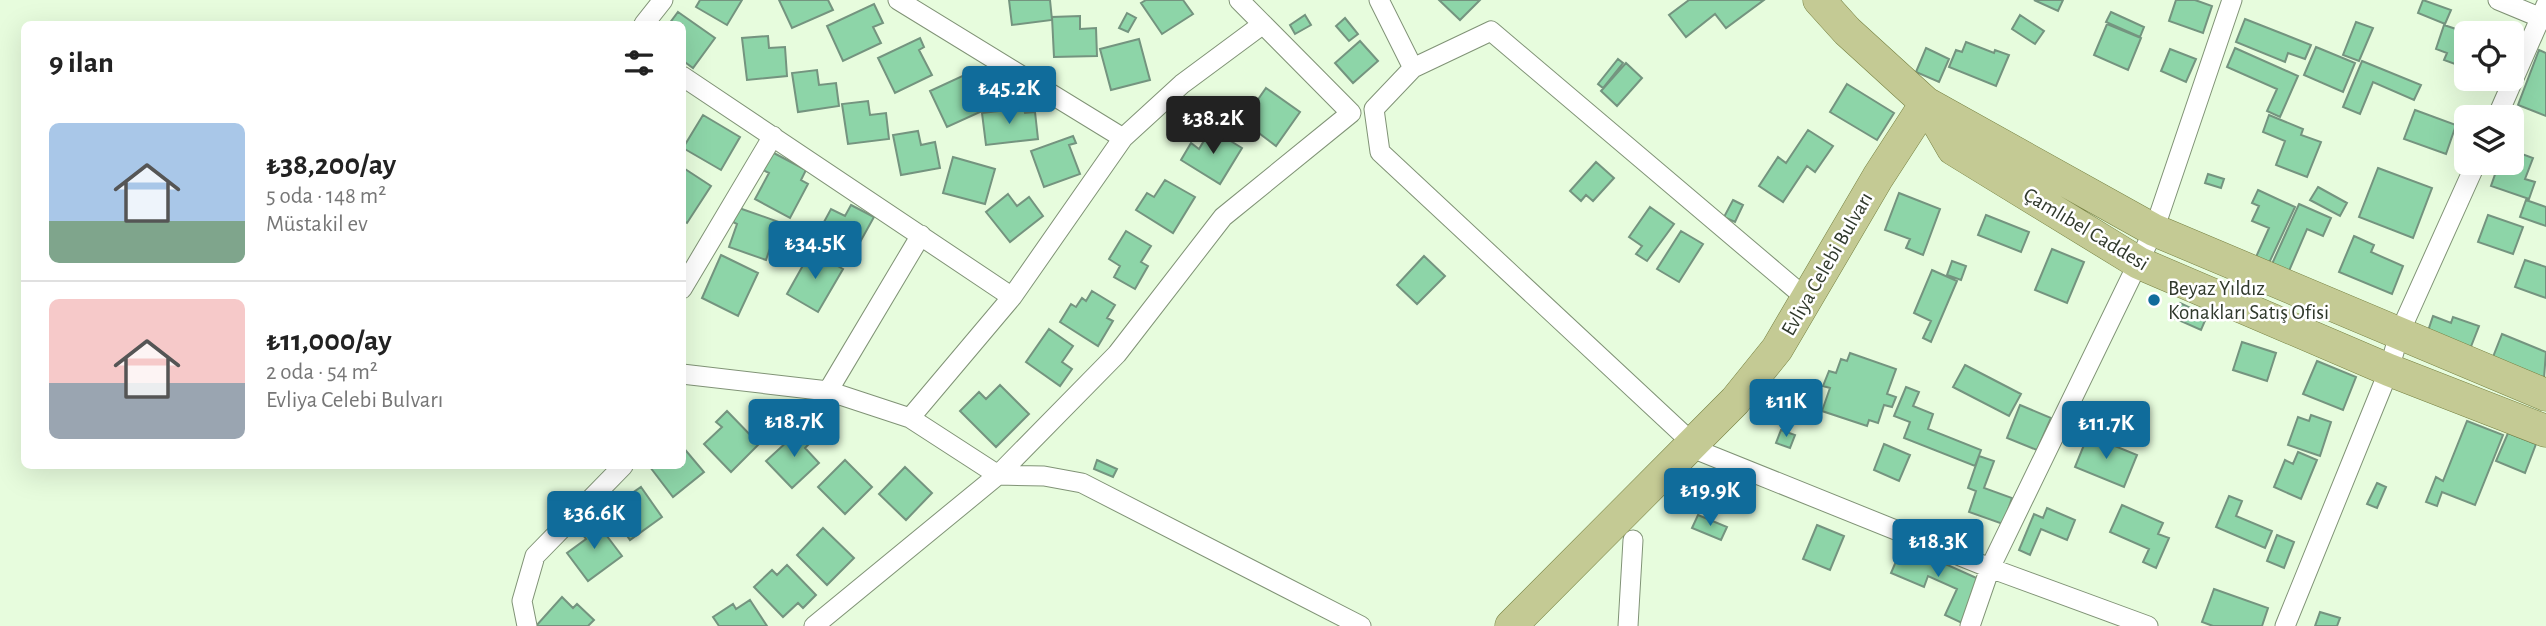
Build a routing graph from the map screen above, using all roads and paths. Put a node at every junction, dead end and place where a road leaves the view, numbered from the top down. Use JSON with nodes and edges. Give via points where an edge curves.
{"nodes":[{"id":1,"x":663,"y":0,"type":"edge"},
{"id":2,"x":898,"y":0,"type":"edge"},
{"id":3,"x":1238,"y":0,"type":"edge"},
{"id":4,"x":1380,"y":0,"type":"edge"},
{"id":5,"x":1819,"y":0,"type":"edge"},
{"id":6,"x":2232,"y":0,"type":"edge"},
{"id":7,"x":2498,"y":0,"type":"edge"},
{"id":8,"x":2545,"y":14,"type":"edge"},
{"id":9,"x":646,"y":21,"type":"edge"},
{"id":10,"x":1263,"y":24,"type":"junction"},
{"id":11,"x":1413,"y":68,"type":"junction"},
{"id":12,"x":686,"y":79,"type":"edge"},
{"id":13,"x":1926,"y":103,"type":"junction"},
{"id":14,"x":2503,"y":105,"type":"edge"},
{"id":15,"x":773,"y":136,"type":"junction"},
{"id":16,"x":1122,"y":138,"type":"junction"},
{"id":17,"x":2471,"y":175,"type":"edge"},
{"id":18,"x":2154,"y":230,"type":"junction"},
{"id":19,"x":921,"y":235,"type":"junction"},
{"id":20,"x":2139,"y":263,"type":"junction"},
{"id":21,"x":686,"y":282,"type":"edge"},
{"id":22,"x":1012,"y":297,"type":"junction"},
{"id":23,"x":1807,"y":299,"type":"junction"},
{"id":24,"x":2399,"y":334,"type":"junction"},
{"id":25,"x":2389,"y":370,"type":"junction"},
{"id":26,"x":686,"y":374,"type":"edge"},
{"id":27,"x":828,"y":391,"type":"junction"},
{"id":28,"x":2546,"y":395,"type":"edge"},
{"id":29,"x":910,"y":418,"type":"junction"},
{"id":30,"x":2546,"y":431,"type":"edge"},
{"id":31,"x":1693,"y":444,"type":"junction"},
{"id":32,"x":621,"y":469,"type":"edge"},
{"id":33,"x":998,"y":475,"type":"junction"},
{"id":34,"x":1633,"y":540,"type":"dead end"},
{"id":35,"x":1990,"y":568,"type":"junction"},
{"id":36,"x":527,"y":626,"type":"edge"},
{"id":37,"x":814,"y":626,"type":"edge"},
{"id":38,"x":1361,"y":626,"type":"edge"},
{"id":39,"x":1511,"y":626,"type":"edge"},
{"id":40,"x":1628,"y":626,"type":"edge"},
{"id":41,"x":1970,"y":626,"type":"edge"},
{"id":42,"x":2148,"y":626,"type":"edge"},
{"id":43,"x":2285,"y":626,"type":"edge"}],
"edges":[{"from":1,"to":9,"type":"street"},
{"from":2,"to":16,"type":"street"},
{"from":3,"to":10,"type":"street"},
{"from":4,"to":11,"type":"street"},
{"from":5,"to":13,"type":"main road","name":"Çamlıbel Caddesi"},
{"from":6,"to":18,"type":"street"},
{"from":7,"to":8,"type":"street"},
{"from":8,"to":14,"type":"street"},
{"from":10,"to":16,"type":"street","via":[[1182,84]]},
{"from":10,"to":33,"type":"street","via":[[1351,113],[1223,217],[1117,354]]},
{"from":11,"to":23,"type":"street","via":[[1491,30]]},
{"from":11,"to":31,"type":"street","via":[[1374,109],[1380,152]]},
{"from":12,"to":15,"type":"street"},
{"from":13,"to":18,"type":"main road","name":"Çamlıbel Caddesi"},
{"from":13,"to":20,"type":"main road","name":"Çamlıbel Caddesi","via":[[1953,149]]},
{"from":13,"to":23,"type":"main road","name":"Evliya Celebi Bulvarı"},
{"from":15,"to":19,"type":"street"},
{"from":15,"to":21,"type":"street"},
{"from":16,"to":22,"type":"street"},
{"from":17,"to":24,"type":"street"},
{"from":18,"to":20,"type":"street"},
{"from":18,"to":24,"type":"main road","name":"Çamlıbel Caddesi"},
{"from":19,"to":22,"type":"street"},
{"from":19,"to":27,"type":"street"},
{"from":20,"to":25,"type":"main road","name":"Çamlıbel Caddesi"},
{"from":20,"to":35,"type":"street"},
{"from":22,"to":29,"type":"street"},
{"from":23,"to":31,"type":"main road","name":"Evliya Celebi Bulvarı","via":[[1777,349]]},
{"from":24,"to":25,"type":"street"},
{"from":24,"to":28,"type":"main road","name":"Çamlıbel Caddesi"},
{"from":25,"to":30,"type":"main road","name":"Çamlıbel Caddesi"},
{"from":25,"to":43,"type":"street"},
{"from":26,"to":27,"type":"street"},
{"from":27,"to":29,"type":"street"},
{"from":29,"to":33,"type":"street"},
{"from":31,"to":35,"type":"street","via":[[1702,452]]},
{"from":31,"to":39,"type":"main road","name":"Evliya Celebi Bulvarı"},
{"from":32,"to":36,"type":"street","via":[[535,556],[522,601]]},
{"from":33,"to":37,"type":"street"},
{"from":33,"to":38,"type":"street","via":[[1082,483]]},
{"from":34,"to":40,"type":"street"},
{"from":35,"to":41,"type":"street"},
{"from":35,"to":42,"type":"street"}]}
